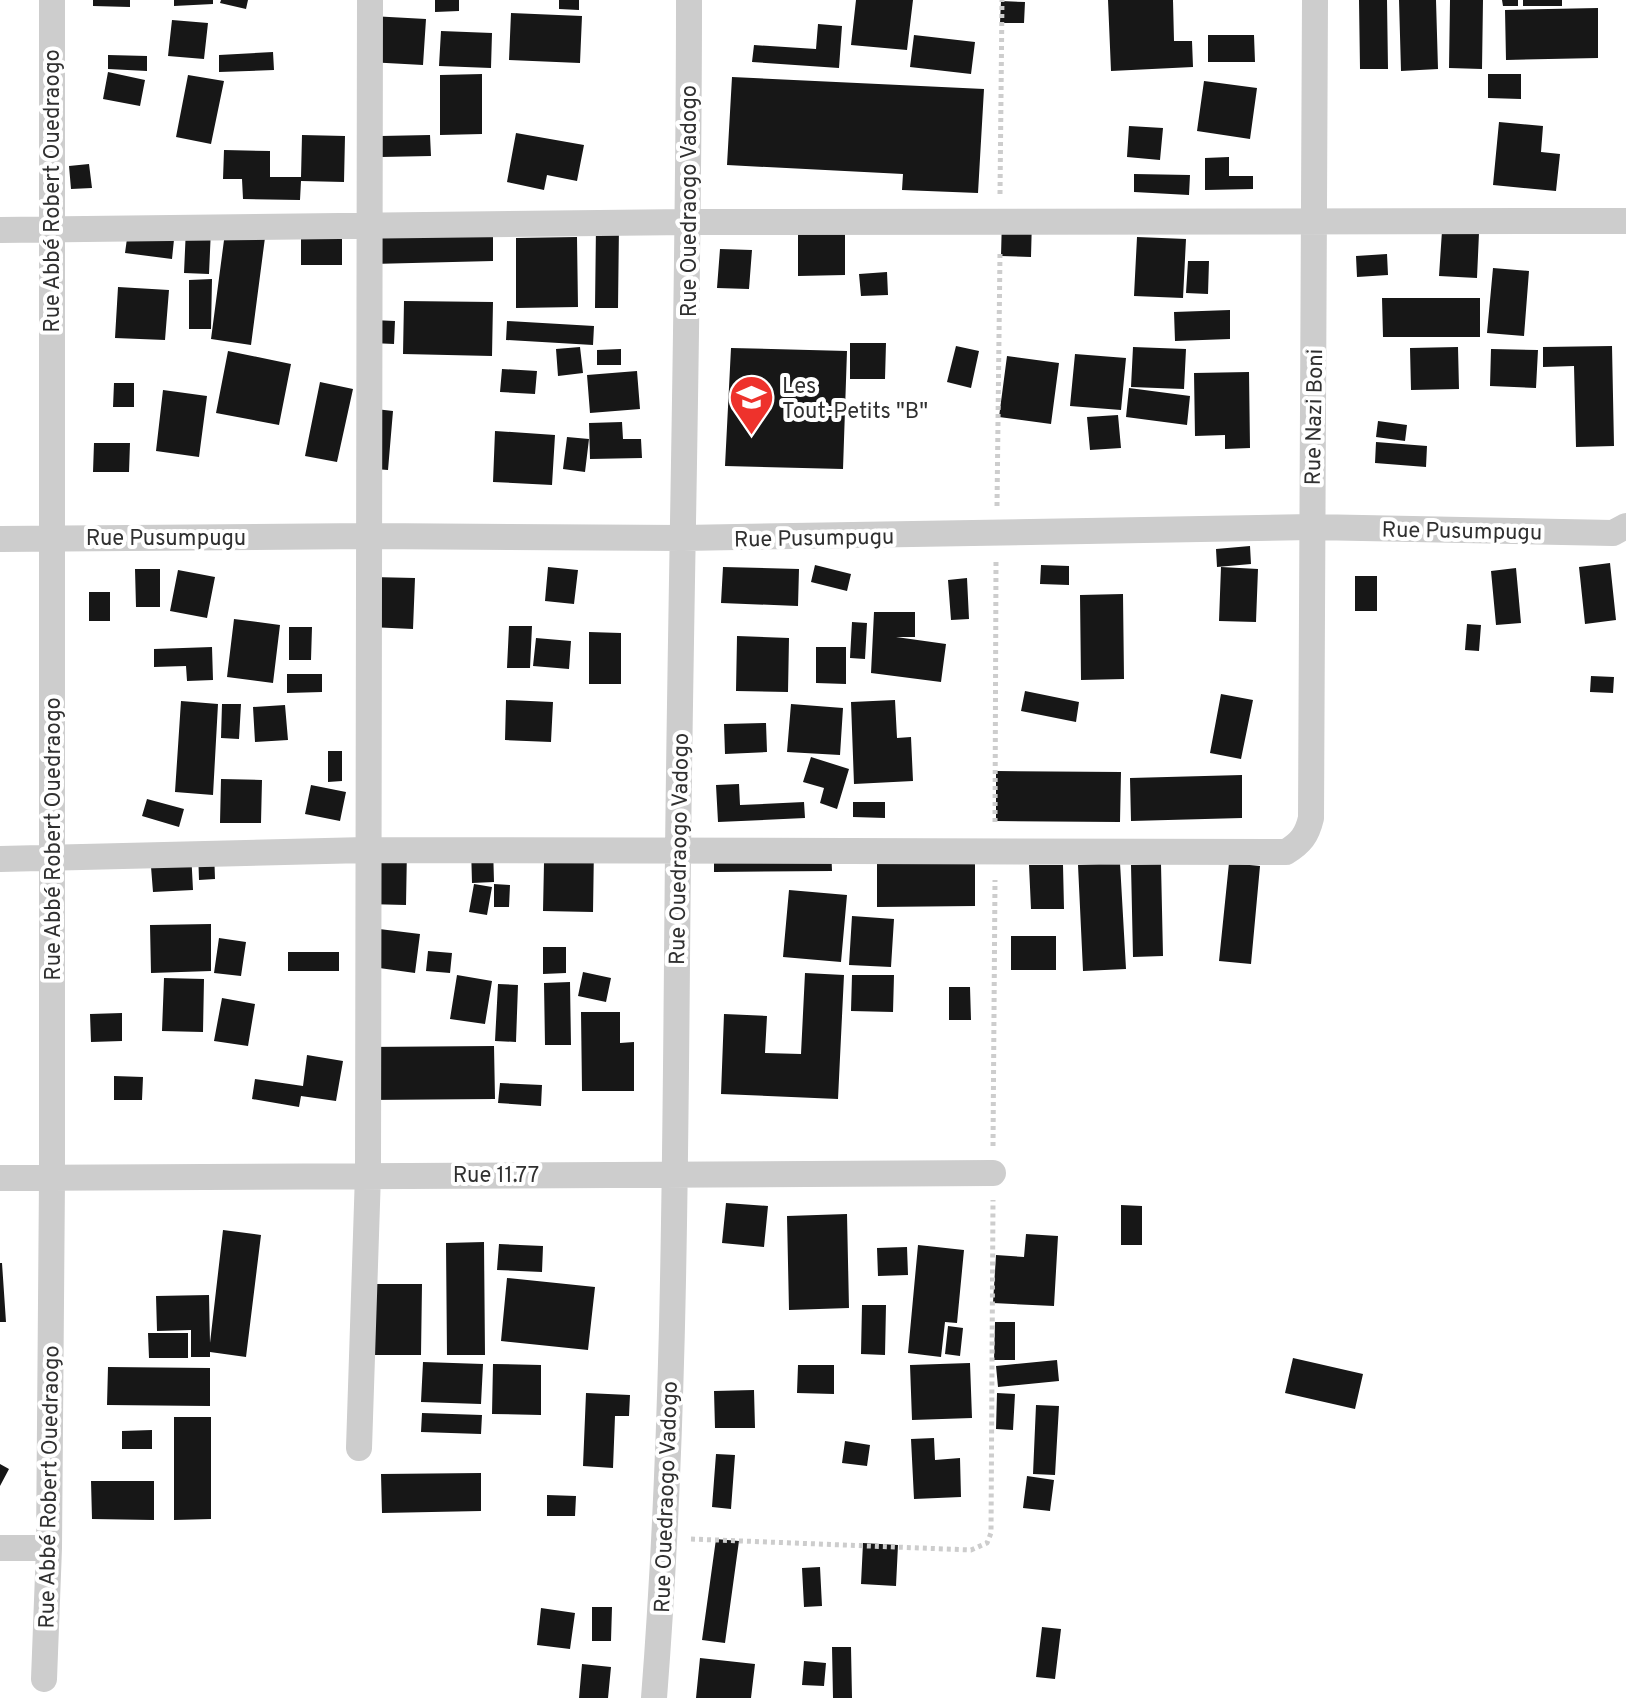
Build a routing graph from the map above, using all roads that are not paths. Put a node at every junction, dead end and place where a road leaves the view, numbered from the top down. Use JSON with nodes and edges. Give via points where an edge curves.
{"nodes":[{"id":1,"x":52,"y":0,"type":"edge"},
{"id":2,"x":370,"y":0,"type":"edge"},
{"id":3,"x":689,"y":0,"type":"edge"},
{"id":4,"x":1315,"y":0,"type":"edge"},
{"id":5,"x":1626,"y":221,"type":"edge"},
{"id":6,"x":689,"y":222,"type":"junction"},
{"id":7,"x":1316,"y":222,"type":"junction"},
{"id":8,"x":371,"y":227,"type":"junction"},
{"id":9,"x":0,"y":230,"type":"edge"},
{"id":10,"x":51,"y":230,"type":"junction"},
{"id":11,"x":1626,"y":526,"type":"edge"},
{"id":12,"x":1312,"y":527,"type":"junction"},
{"id":13,"x":369,"y":536,"type":"junction"},
{"id":14,"x":52,"y":537,"type":"junction"},
{"id":15,"x":683,"y":538,"type":"junction"},
{"id":16,"x":0,"y":539,"type":"edge"},
{"id":17,"x":366,"y":850,"type":"junction"},
{"id":18,"x":678,"y":851,"type":"junction"},
{"id":19,"x":0,"y":859,"type":"edge"},
{"id":20,"x":52,"y":859,"type":"junction"},
{"id":21,"x":993,"y":1173,"type":"road end"},
{"id":22,"x":368,"y":1174,"type":"junction"},
{"id":23,"x":675,"y":1174,"type":"junction"},
{"id":24,"x":0,"y":1178,"type":"edge"},
{"id":25,"x":52,"y":1179,"type":"junction"},
{"id":26,"x":359,"y":1448,"type":"dead end"},
{"id":27,"x":0,"y":1548,"type":"edge"},
{"id":28,"x":49,"y":1548,"type":"junction"},
{"id":29,"x":44,"y":1679,"type":"dead end"},
{"id":30,"x":654,"y":1698,"type":"edge"}],
"edges":[{"from":1,"to":10,"type":"street","name":"Rue Abbé Robert Ouedraogo"},
{"from":2,"to":8,"type":"street"},
{"from":3,"to":6,"type":"street","name":"Rue Ouedraogo Vadogo"},
{"from":4,"to":7,"type":"street","name":"Rue Nazi Boni"},
{"from":5,"to":7,"type":"street"},
{"from":6,"to":7,"type":"street"},
{"from":6,"to":8,"type":"street"},
{"from":6,"to":15,"type":"street","name":"Rue Ouedraogo Vadogo"},
{"from":7,"to":12,"type":"street","name":"Rue Nazi Boni"},
{"from":8,"to":10,"type":"street"},
{"from":8,"to":13,"type":"street"},
{"from":9,"to":10,"type":"street"},
{"from":10,"to":14,"type":"street","name":"Rue Abbé Robert Ouedraogo"},
{"from":11,"to":12,"type":"street","name":"Rue Pusumpugu","via":[[1613,533]]},
{"from":12,"to":15,"type":"street","name":"Rue Pusumpugu"},
{"from":12,"to":18,"type":"street","name":"Rue Nazi Boni","via":[[1311,818],[1308,833],[1286,852]]},
{"from":13,"to":14,"type":"street","name":"Rue Pusumpugu"},
{"from":13,"to":15,"type":"street","name":"Rue Pusumpugu"},
{"from":13,"to":17,"type":"street"},
{"from":14,"to":16,"type":"street","name":"Rue Pusumpugu"},
{"from":14,"to":20,"type":"street","name":"Rue Abbé Robert Ouedraogo"},
{"from":15,"to":18,"type":"street","name":"Rue Ouedraogo Vadogo"},
{"from":17,"to":18,"type":"street"},
{"from":17,"to":20,"type":"street"},
{"from":17,"to":22,"type":"street"},
{"from":18,"to":23,"type":"street","name":"Rue Ouedraogo Vadogo"},
{"from":19,"to":20,"type":"street"},
{"from":20,"to":25,"type":"street","name":"Rue Abbé Robert Ouedraogo"},
{"from":21,"to":23,"type":"street","name":"Rue 11.77"},
{"from":22,"to":23,"type":"street","name":"Rue 11.77"},
{"from":22,"to":25,"type":"street","name":"Rue 11.77"},
{"from":22,"to":26,"type":"street"},
{"from":23,"to":30,"type":"street","name":"Rue Ouedraogo Vadogo","via":[[666,1537]]},
{"from":24,"to":25,"type":"street","name":"Rue 11.77"},
{"from":25,"to":28,"type":"street","name":"Rue Abbé Robert Ouedraogo"},
{"from":27,"to":28,"type":"street"},
{"from":28,"to":29,"type":"street","name":"Rue Abbé Robert Ouedraogo"}]}
